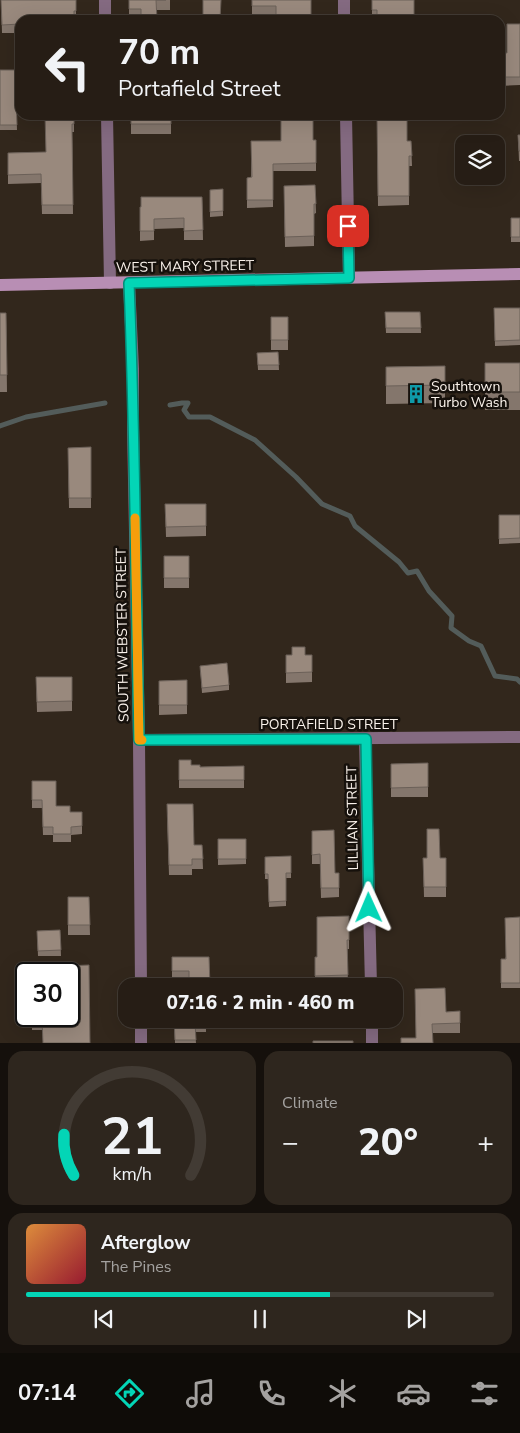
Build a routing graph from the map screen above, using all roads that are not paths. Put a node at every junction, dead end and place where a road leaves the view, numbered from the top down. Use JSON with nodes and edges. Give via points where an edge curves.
{"nodes":[{"id":1,"x":105,"y":0,"type":"edge"},
{"id":2,"x":344,"y":0,"type":"edge"},
{"id":3,"x":105,"y":15,"type":"edge"},
{"id":4,"x":344,"y":15,"type":"edge"},
{"id":5,"x":107,"y":120,"type":"edge"},
{"id":6,"x":346,"y":120,"type":"edge"},
{"id":7,"x":520,"y":274,"type":"edge"},
{"id":8,"x":349,"y":278,"type":"junction"},
{"id":9,"x":110,"y":283,"type":"junction"},
{"id":10,"x":129,"y":283,"type":"junction"},
{"id":11,"x":0,"y":285,"type":"edge"},
{"id":12,"x":520,"y":737,"type":"edge"},
{"id":13,"x":366,"y":739,"type":"junction"},
{"id":14,"x":139,"y":740,"type":"junction"},
{"id":15,"x":141,"y":978,"type":"edge"},
{"id":16,"x":371,"y":978,"type":"edge"},
{"id":17,"x":141,"y":1028,"type":"edge"},
{"id":18,"x":372,"y":1028,"type":"edge"},
{"id":19,"x":141,"y":1043,"type":"edge"},
{"id":20,"x":372,"y":1043,"type":"edge"}],
"edges":[{"from":1,"to":3,"type":"street"},
{"from":2,"to":4,"type":"street"},
{"from":5,"to":9,"type":"street"},
{"from":6,"to":8,"type":"street"},
{"from":7,"to":8,"type":"main road","name":"WEST MARY STREET"},
{"from":8,"to":10,"type":"main road","name":"WEST MARY STREET"},
{"from":9,"to":10,"type":"main road","name":"WEST MARY STREET"},
{"from":9,"to":11,"type":"main road","name":"WEST MARY STREET"},
{"from":10,"to":14,"type":"street","name":"SOUTH WEBSTER STREET"},
{"from":12,"to":13,"type":"street","name":"PORTAFIELD STREET"},
{"from":13,"to":14,"type":"street","name":"PORTAFIELD STREET"},
{"from":13,"to":16,"type":"street","name":"LILLIAN STREET"},
{"from":14,"to":15,"type":"street","name":"SOUTH WEBSTER STREET"},
{"from":17,"to":19,"type":"street"},
{"from":18,"to":20,"type":"street"}]}
